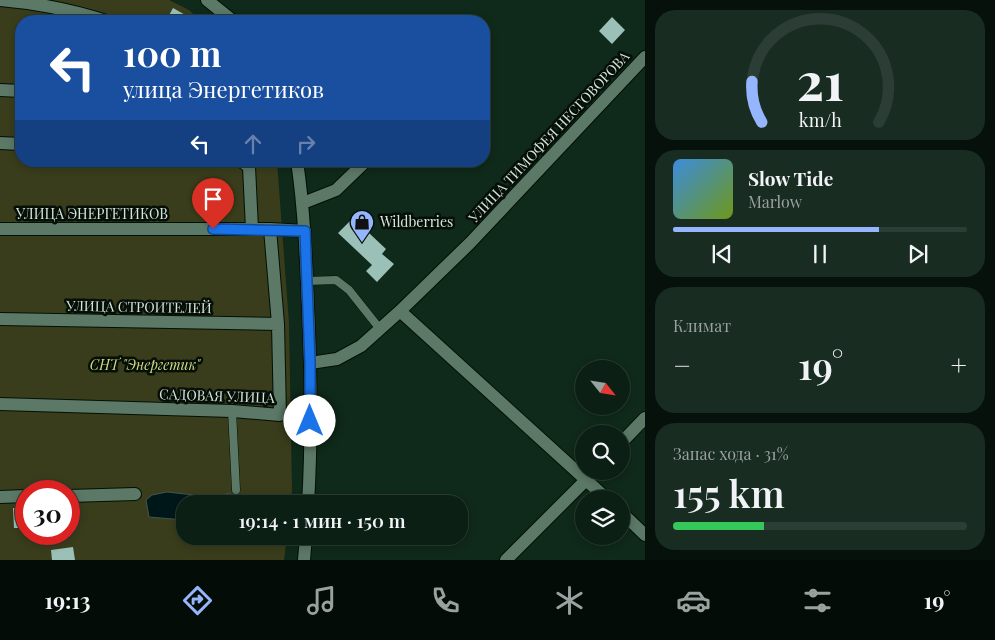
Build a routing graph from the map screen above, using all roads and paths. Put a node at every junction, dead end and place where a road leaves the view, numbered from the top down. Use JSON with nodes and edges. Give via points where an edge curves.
{"nodes":[{"id":1,"x":0,"y":0,"type":"edge"},
{"id":2,"x":207,"y":0,"type":"edge"},
{"id":3,"x":72,"y":15,"type":"edge"},
{"id":4,"x":226,"y":15,"type":"edge"},
{"id":5,"x":645,"y":57,"type":"edge"},
{"id":6,"x":0,"y":90,"type":"edge"},
{"id":7,"x":15,"y":91,"type":"edge"},
{"id":8,"x":0,"y":143,"type":"edge"},
{"id":9,"x":15,"y":144,"type":"edge"},
{"id":10,"x":249,"y":167,"type":"edge"},
{"id":11,"x":298,"y":167,"type":"edge"},
{"id":12,"x":360,"y":167,"type":"edge"},
{"id":13,"x":303,"y":203,"type":"junction"},
{"id":14,"x":0,"y":229,"type":"edge"},
{"id":15,"x":252,"y":229,"type":"junction"},
{"id":16,"x":270,"y":229,"type":"junction"},
{"id":17,"x":305,"y":231,"type":"junction"},
{"id":18,"x":307,"y":281,"type":"junction"},
{"id":19,"x":400,"y":311,"type":"junction"},
{"id":20,"x":0,"y":319,"type":"edge"},
{"id":21,"x":278,"y":324,"type":"junction"},
{"id":22,"x":380,"y":329,"type":"junction"},
{"id":23,"x":310,"y":363,"type":"junction"},
{"id":24,"x":0,"y":404,"type":"edge"},
{"id":25,"x":232,"y":411,"type":"junction"},
{"id":26,"x":645,"y":418,"type":"edge"},
{"id":27,"x":630,"y":434,"type":"edge"},
{"id":28,"x":575,"y":461,"type":"edge"},
{"id":29,"x":586,"y":480,"type":"edge"},
{"id":30,"x":236,"y":490,"type":"dead end"},
{"id":31,"x":135,"y":494,"type":"dead end"},
{"id":32,"x":308,"y":495,"type":"edge"},
{"id":33,"x":15,"y":496,"type":"edge"},
{"id":34,"x":80,"y":496,"type":"edge"},
{"id":35,"x":0,"y":497,"type":"edge"},
{"id":36,"x":630,"y":521,"type":"edge"},
{"id":37,"x":645,"y":535,"type":"edge"},
{"id":38,"x":305,"y":545,"type":"edge"},
{"id":39,"x":304,"y":560,"type":"edge"},
{"id":40,"x":506,"y":560,"type":"edge"}],
"edges":[{"from":1,"to":3,"type":"street","via":[[23,2]]},
{"from":2,"to":4,"type":"street"},
{"from":5,"to":19,"type":"street","name":"УЛИЦА ТИМОФЕЯ НЕСГОВОРОВА","via":[[470,243]]},
{"from":6,"to":7,"type":"street"},
{"from":8,"to":9,"type":"street"},
{"from":10,"to":15,"type":"street"},
{"from":11,"to":13,"type":"street"},
{"from":12,"to":13,"type":"street","via":[[336,190]]},
{"from":13,"to":17,"type":"street"},
{"from":14,"to":15,"type":"street","name":"УЛИЦА ЭНЕРГЕТИКОВ"},
{"from":15,"to":16,"type":"street","name":"УЛИЦА ЭНЕРГЕТИКОВ"},
{"from":16,"to":17,"type":"street","name":"УЛИЦА ЭНЕРГЕТИКОВ"},
{"from":16,"to":21,"type":"street","name":"САДОВАЯ УЛИЦА"},
{"from":17,"to":18,"type":"street"},
{"from":18,"to":22,"type":"lane","via":[[336,280],[349,290]]},
{"from":18,"to":23,"type":"street"},
{"from":19,"to":22,"type":"street","name":"УЛИЦА ТИМОФЕЯ НЕСГОВОРОВА"},
{"from":19,"to":28,"type":"street"},
{"from":20,"to":21,"type":"street","name":"УЛИЦА СТРОИТЕЛЕЙ"},
{"from":21,"to":25,"type":"street","name":"САДОВАЯ УЛИЦА","via":[[280,415]]},
{"from":22,"to":23,"type":"street","name":"УЛИЦА ТИМОФЕЯ НЕСГОВОРОВА","via":[[361,346],[337,359]]},
{"from":23,"to":32,"type":"street"},
{"from":24,"to":25,"type":"street","name":"САДОВАЯ УЛИЦА"},
{"from":25,"to":30,"type":"lane"},
{"from":26,"to":27,"type":"street"},
{"from":29,"to":40,"type":"street"},
{"from":31,"to":34,"type":"street"},
{"from":33,"to":35,"type":"street"},
{"from":36,"to":37,"type":"street"},
{"from":38,"to":39,"type":"street"}]}
